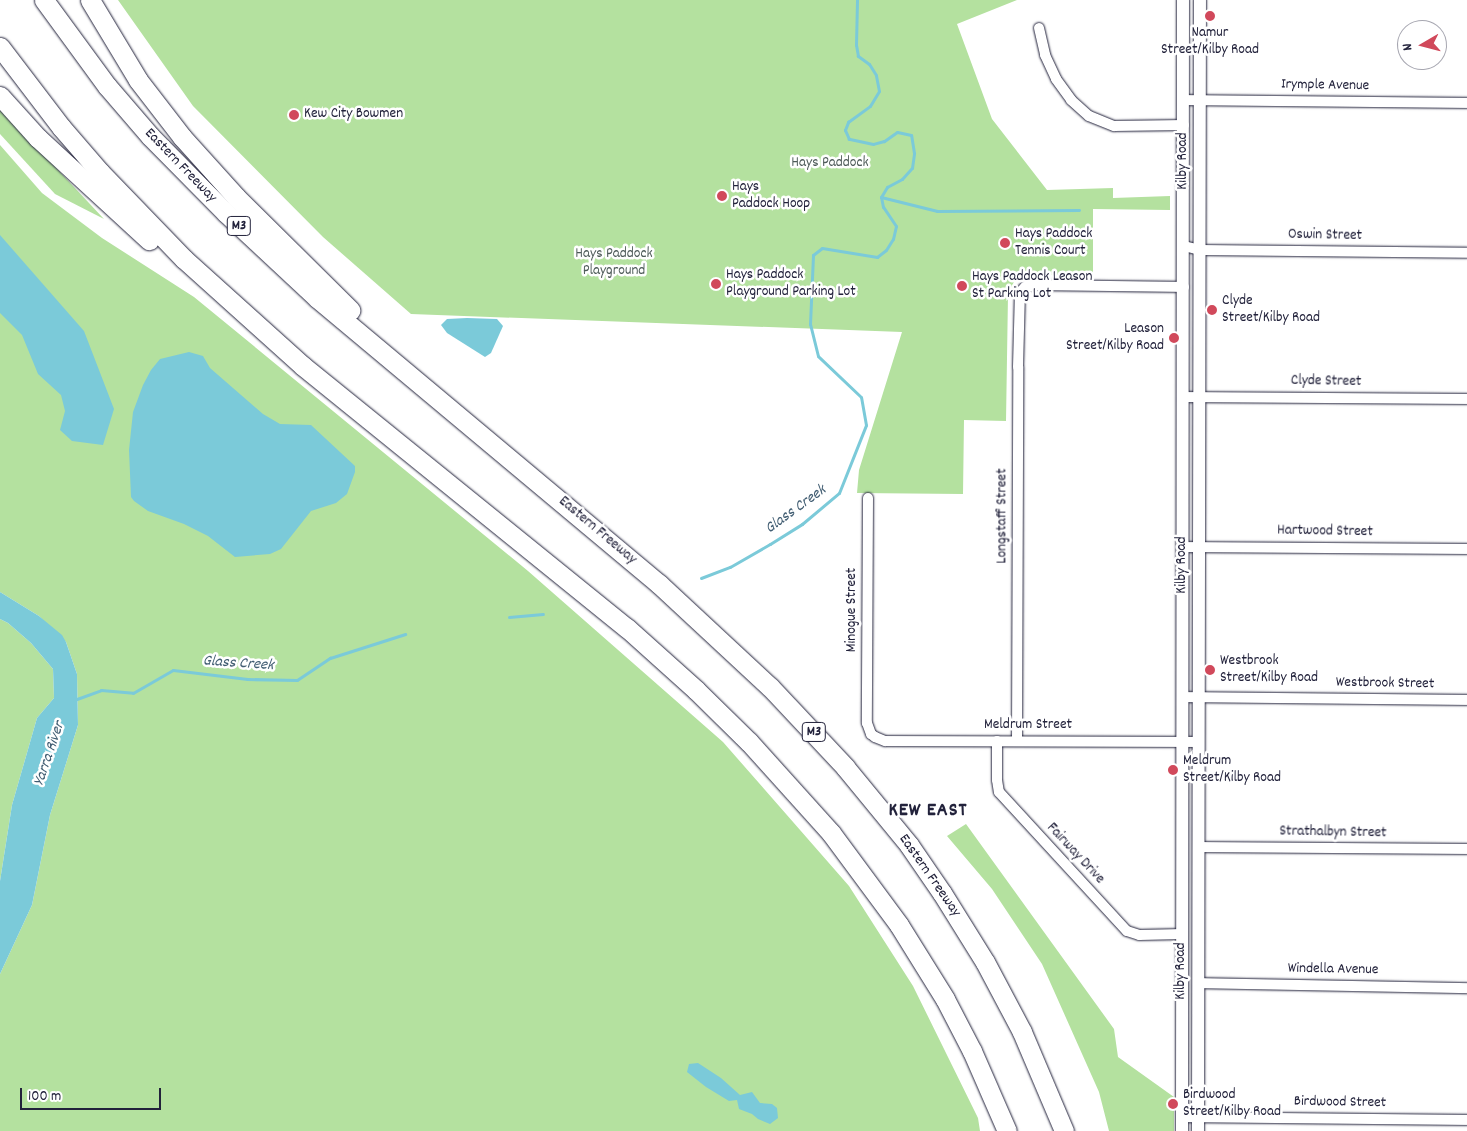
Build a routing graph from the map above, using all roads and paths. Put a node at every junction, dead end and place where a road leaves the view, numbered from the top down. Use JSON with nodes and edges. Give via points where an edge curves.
{"nodes":[{"id":1,"x":44,"y":0,"type":"edge"},
{"id":2,"x":90,"y":0,"type":"edge"},
{"id":3,"x":1183,"y":0,"type":"edge"},
{"id":4,"x":1200,"y":0,"type":"edge"},
{"id":5,"x":1039,"y":28,"type":"dead end"},
{"id":6,"x":0,"y":47,"type":"edge"},
{"id":7,"x":0,"y":96,"type":"edge"},
{"id":8,"x":1184,"y":100,"type":"junction"},
{"id":9,"x":1200,"y":100,"type":"junction"},
{"id":10,"x":1467,"y":103,"type":"edge"},
{"id":11,"x":1184,"y":125,"type":"junction"},
{"id":12,"x":1184,"y":246,"type":"junction"},
{"id":13,"x":1200,"y":250,"type":"junction"},
{"id":14,"x":1467,"y":253,"type":"edge"},
{"id":15,"x":1184,"y":287,"type":"junction"},
{"id":16,"x":229,"y":301,"type":"junction"},
{"id":17,"x":1200,"y":396,"type":"junction"},
{"id":18,"x":1184,"y":397,"type":"junction"},
{"id":19,"x":1467,"y":399,"type":"edge"},
{"id":20,"x":460,"y":418,"type":"junction"},
{"id":21,"x":868,"y":498,"type":"dead end"},
{"id":22,"x":1200,"y":546,"type":"junction"},
{"id":23,"x":1184,"y":547,"type":"junction"},
{"id":24,"x":1467,"y":549,"type":"edge"},
{"id":25,"x":1183,"y":697,"type":"junction"},
{"id":26,"x":1199,"y":697,"type":"junction"},
{"id":27,"x":1467,"y":700,"type":"edge"},
{"id":28,"x":867,"y":723,"type":"joint"},
{"id":29,"x":997,"y":741,"type":"junction"},
{"id":30,"x":1017,"y":741,"type":"junction"},
{"id":31,"x":1199,"y":742,"type":"junction"},
{"id":32,"x":1183,"y":743,"type":"junction"},
{"id":33,"x":1198,"y":847,"type":"junction"},
{"id":34,"x":1467,"y":849,"type":"edge"},
{"id":35,"x":1182,"y":934,"type":"junction"},
{"id":36,"x":1198,"y":983,"type":"junction"},
{"id":37,"x":1467,"y":988,"type":"edge"},
{"id":38,"x":1198,"y":1116,"type":"junction"},
{"id":39,"x":1182,"y":1117,"type":"junction"},
{"id":40,"x":1467,"y":1120,"type":"edge"},
{"id":41,"x":1007,"y":1131,"type":"edge"},
{"id":42,"x":1064,"y":1131,"type":"edge"},
{"id":43,"x":1182,"y":1131,"type":"edge"},
{"id":44,"x":1198,"y":1131,"type":"edge"}],
"edges":[{"from":1,"to":20,"type":"highway","name":"Eastern Freeway","number":"M3","via":[[107,86],[186,174],[317,298]]},
{"from":2,"to":20,"type":"highway","via":[[138,80],[200,158],[293,255]]},
{"from":3,"to":8,"type":"street","name":"Kilby Road"},
{"from":4,"to":9,"type":"street","name":"Kilby Road"},
{"from":5,"to":11,"type":"street","via":[[1045,55],[1056,80],[1088,116],[1114,126]]},
{"from":6,"to":16,"type":"highway","via":[[100,172]]},
{"from":7,"to":16,"type":"highway","via":[[95,193]]},
{"from":8,"to":9,"type":"street","name":"Irymple Avenue"},
{"from":8,"to":11,"type":"street","name":"Kilby Road"},
{"from":9,"to":10,"type":"street","name":"Irymple Avenue"},
{"from":9,"to":13,"type":"street","name":"Kilby Road"},
{"from":11,"to":12,"type":"street","name":"Kilby Road"},
{"from":12,"to":13,"type":"street","name":"Oswin Street"},
{"from":12,"to":15,"type":"street","name":"Kilby Road"},
{"from":13,"to":14,"type":"street","name":"Oswin Street"},
{"from":13,"to":17,"type":"street","name":"Kilby Road"},
{"from":15,"to":18,"type":"street","name":"Kilby Road"},
{"from":15,"to":30,"type":"street","name":"Longstaff Street","via":[[1037,285],[1025,287],[1020,292]]},
{"from":16,"to":41,"type":"highway","via":[[303,366],[627,628],[755,748],[858,867],[920,956],[972,1051]]},
{"from":17,"to":18,"type":"street","name":"Clyde Street"},
{"from":17,"to":19,"type":"street","name":"Clyde Street"},
{"from":17,"to":22,"type":"street","name":"Kilby Road"},
{"from":18,"to":23,"type":"street","name":"Kilby Road"},
{"from":20,"to":42,"type":"highway","name":"Eastern Freeway","number":"M3","via":[[596,529],[702,622],[770,687],[852,774],[909,845],[985,962],[1022,1032]]},
{"from":21,"to":28,"type":"street","name":"Minogue Street"},
{"from":22,"to":23,"type":"street","name":"Hartwood Street"},
{"from":22,"to":24,"type":"street","name":"Hartwood Street"},
{"from":22,"to":26,"type":"street","name":"Kilby Road"},
{"from":23,"to":25,"type":"street","name":"Kilby Road"},
{"from":25,"to":26,"type":"street","name":"Westbrook Street"},
{"from":25,"to":32,"type":"street","name":"Kilby Road"},
{"from":26,"to":27,"type":"street","name":"Westbrook Street"},
{"from":26,"to":31,"type":"street","name":"Kilby Road"},
{"from":28,"to":29,"type":"street","name":"Meldrum Street","via":[[871,734],[885,741]]},
{"from":29,"to":30,"type":"street","name":"Meldrum Street"},
{"from":29,"to":35,"type":"street","name":"Fairway Drive","via":[[999,792],[1127,931],[1139,935]]},
{"from":30,"to":32,"type":"street","name":"Meldrum Street"},
{"from":31,"to":32,"type":"street","name":"Meldrum Street"},
{"from":31,"to":33,"type":"street","name":"Kilby Road"},
{"from":32,"to":35,"type":"street","name":"Kilby Road"},
{"from":33,"to":34,"type":"street","name":"Strathalbyn Street"},
{"from":33,"to":36,"type":"street","name":"Kilby Road"},
{"from":35,"to":39,"type":"street","name":"Kilby Road"},
{"from":36,"to":37,"type":"street","name":"Windella Avenue"},
{"from":36,"to":38,"type":"street","name":"Kilby Road"},
{"from":38,"to":39,"type":"street","name":"Birdwood Street"},
{"from":38,"to":40,"type":"street","name":"Birdwood Street"},
{"from":38,"to":44,"type":"street","name":"Kilby Road"},
{"from":39,"to":43,"type":"street","name":"Kilby Road"}]}
